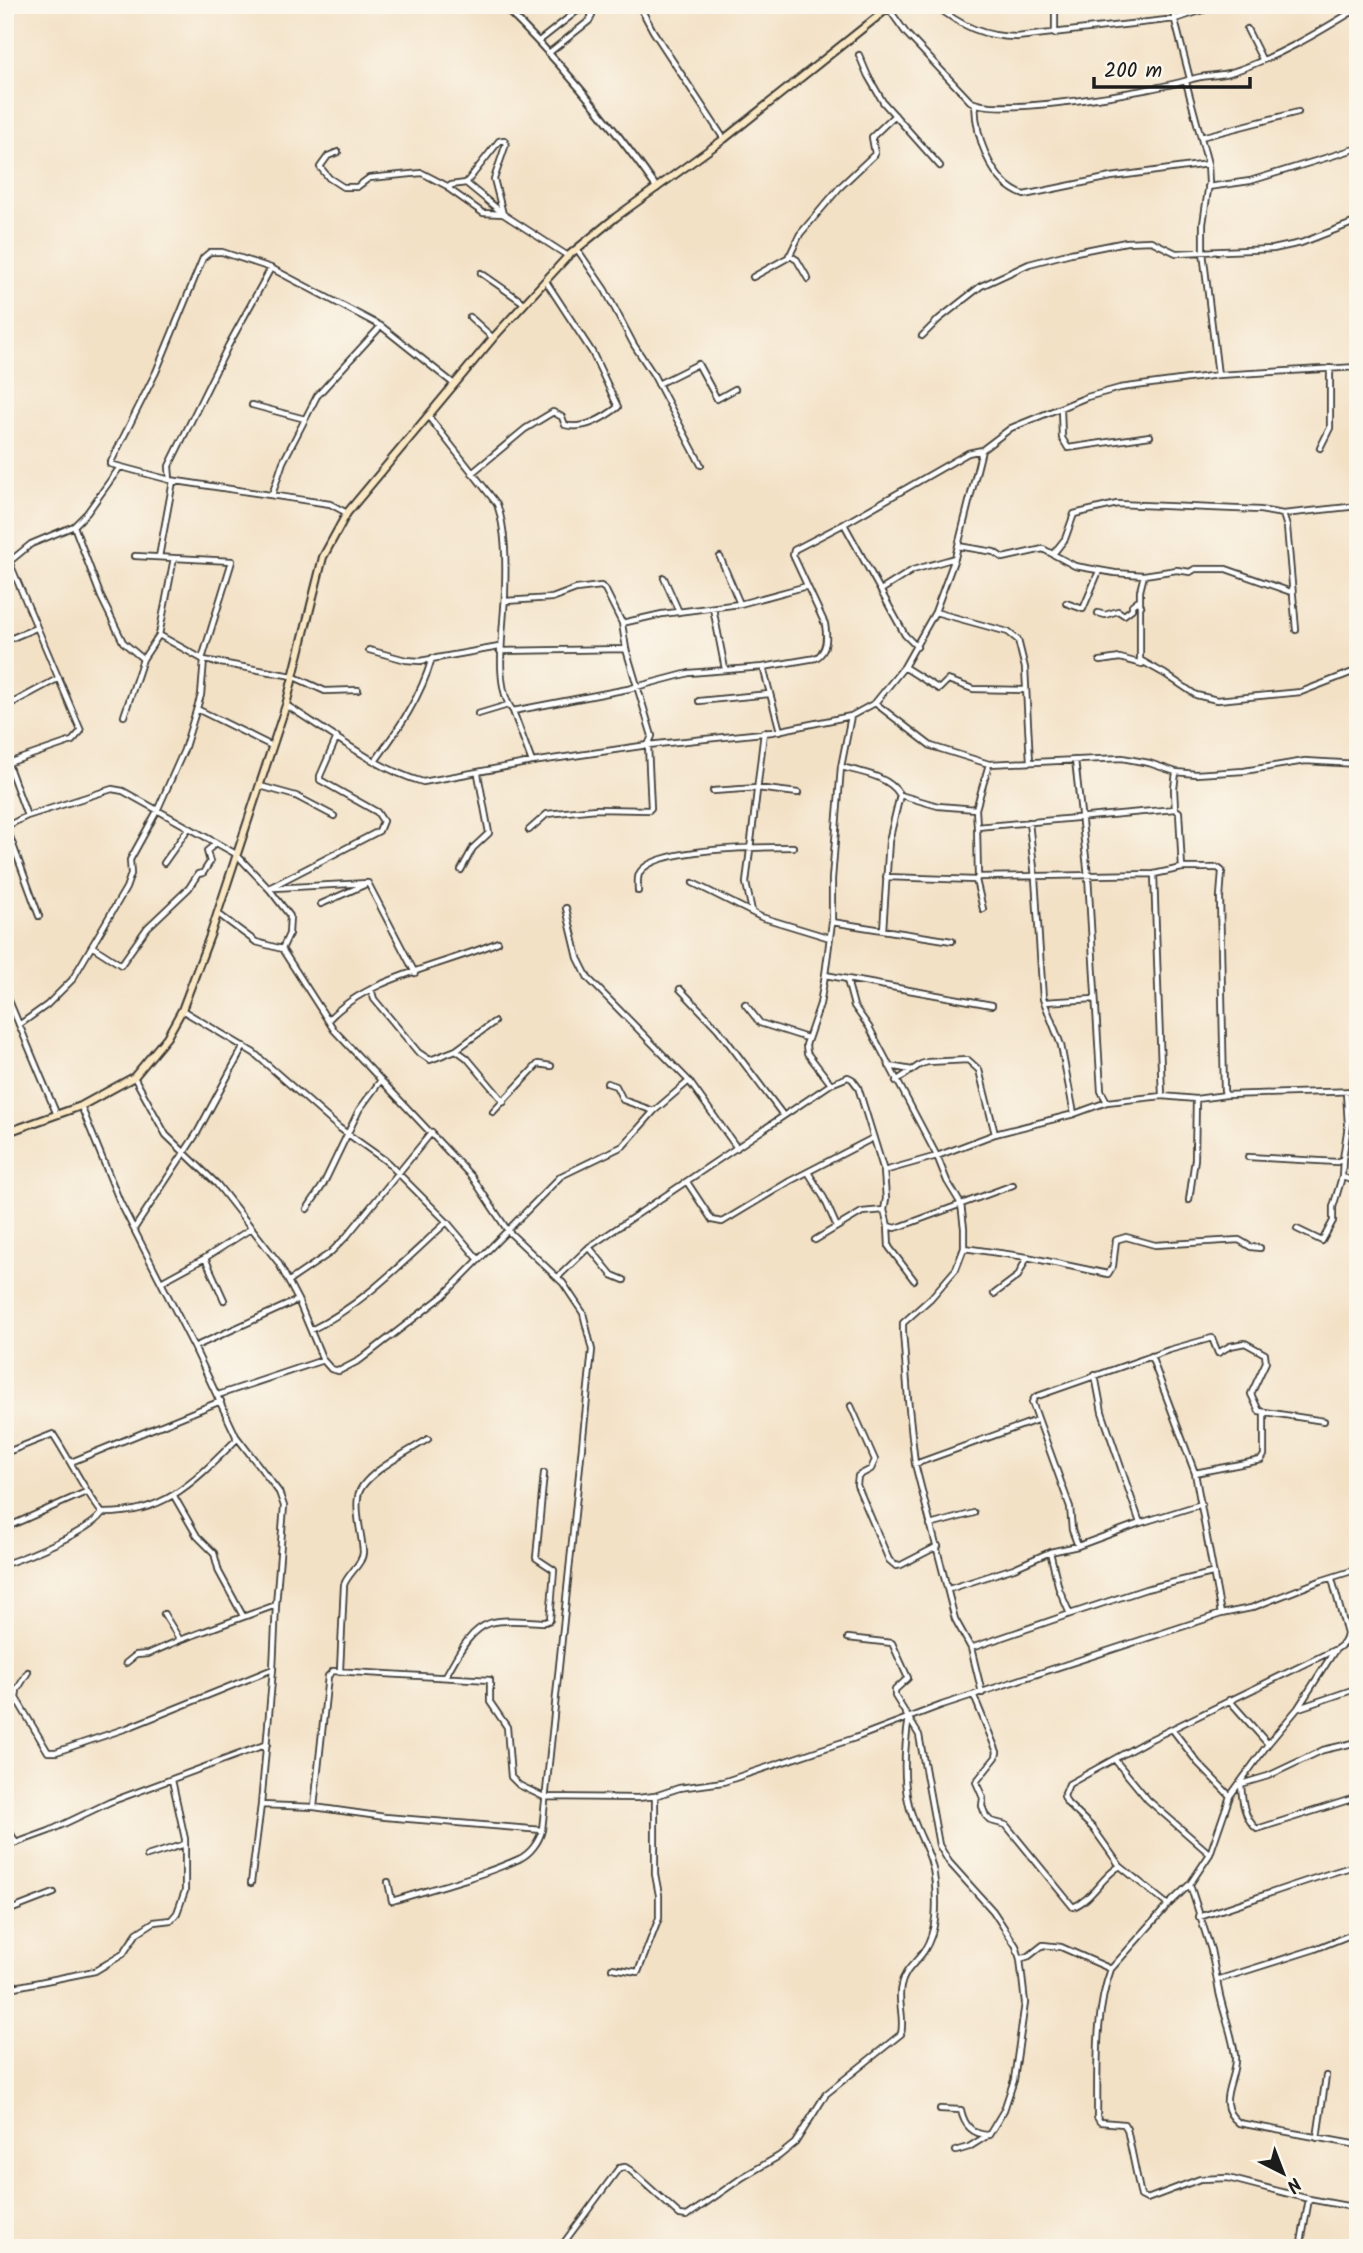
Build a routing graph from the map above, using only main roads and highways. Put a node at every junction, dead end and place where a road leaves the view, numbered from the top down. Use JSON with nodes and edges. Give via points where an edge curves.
{"nodes":[{"id":1,"x":889,"y":7,"type":"edge"},
{"id":2,"x":5,"y":1133,"type":"edge"}],
"edges":[{"from":1,"to":2,"type":"main road","via":[[568,256],[347,513],[323,557],[286,705],[182,1010],[163,1043],[134,1077],[81,1107]]}]}
